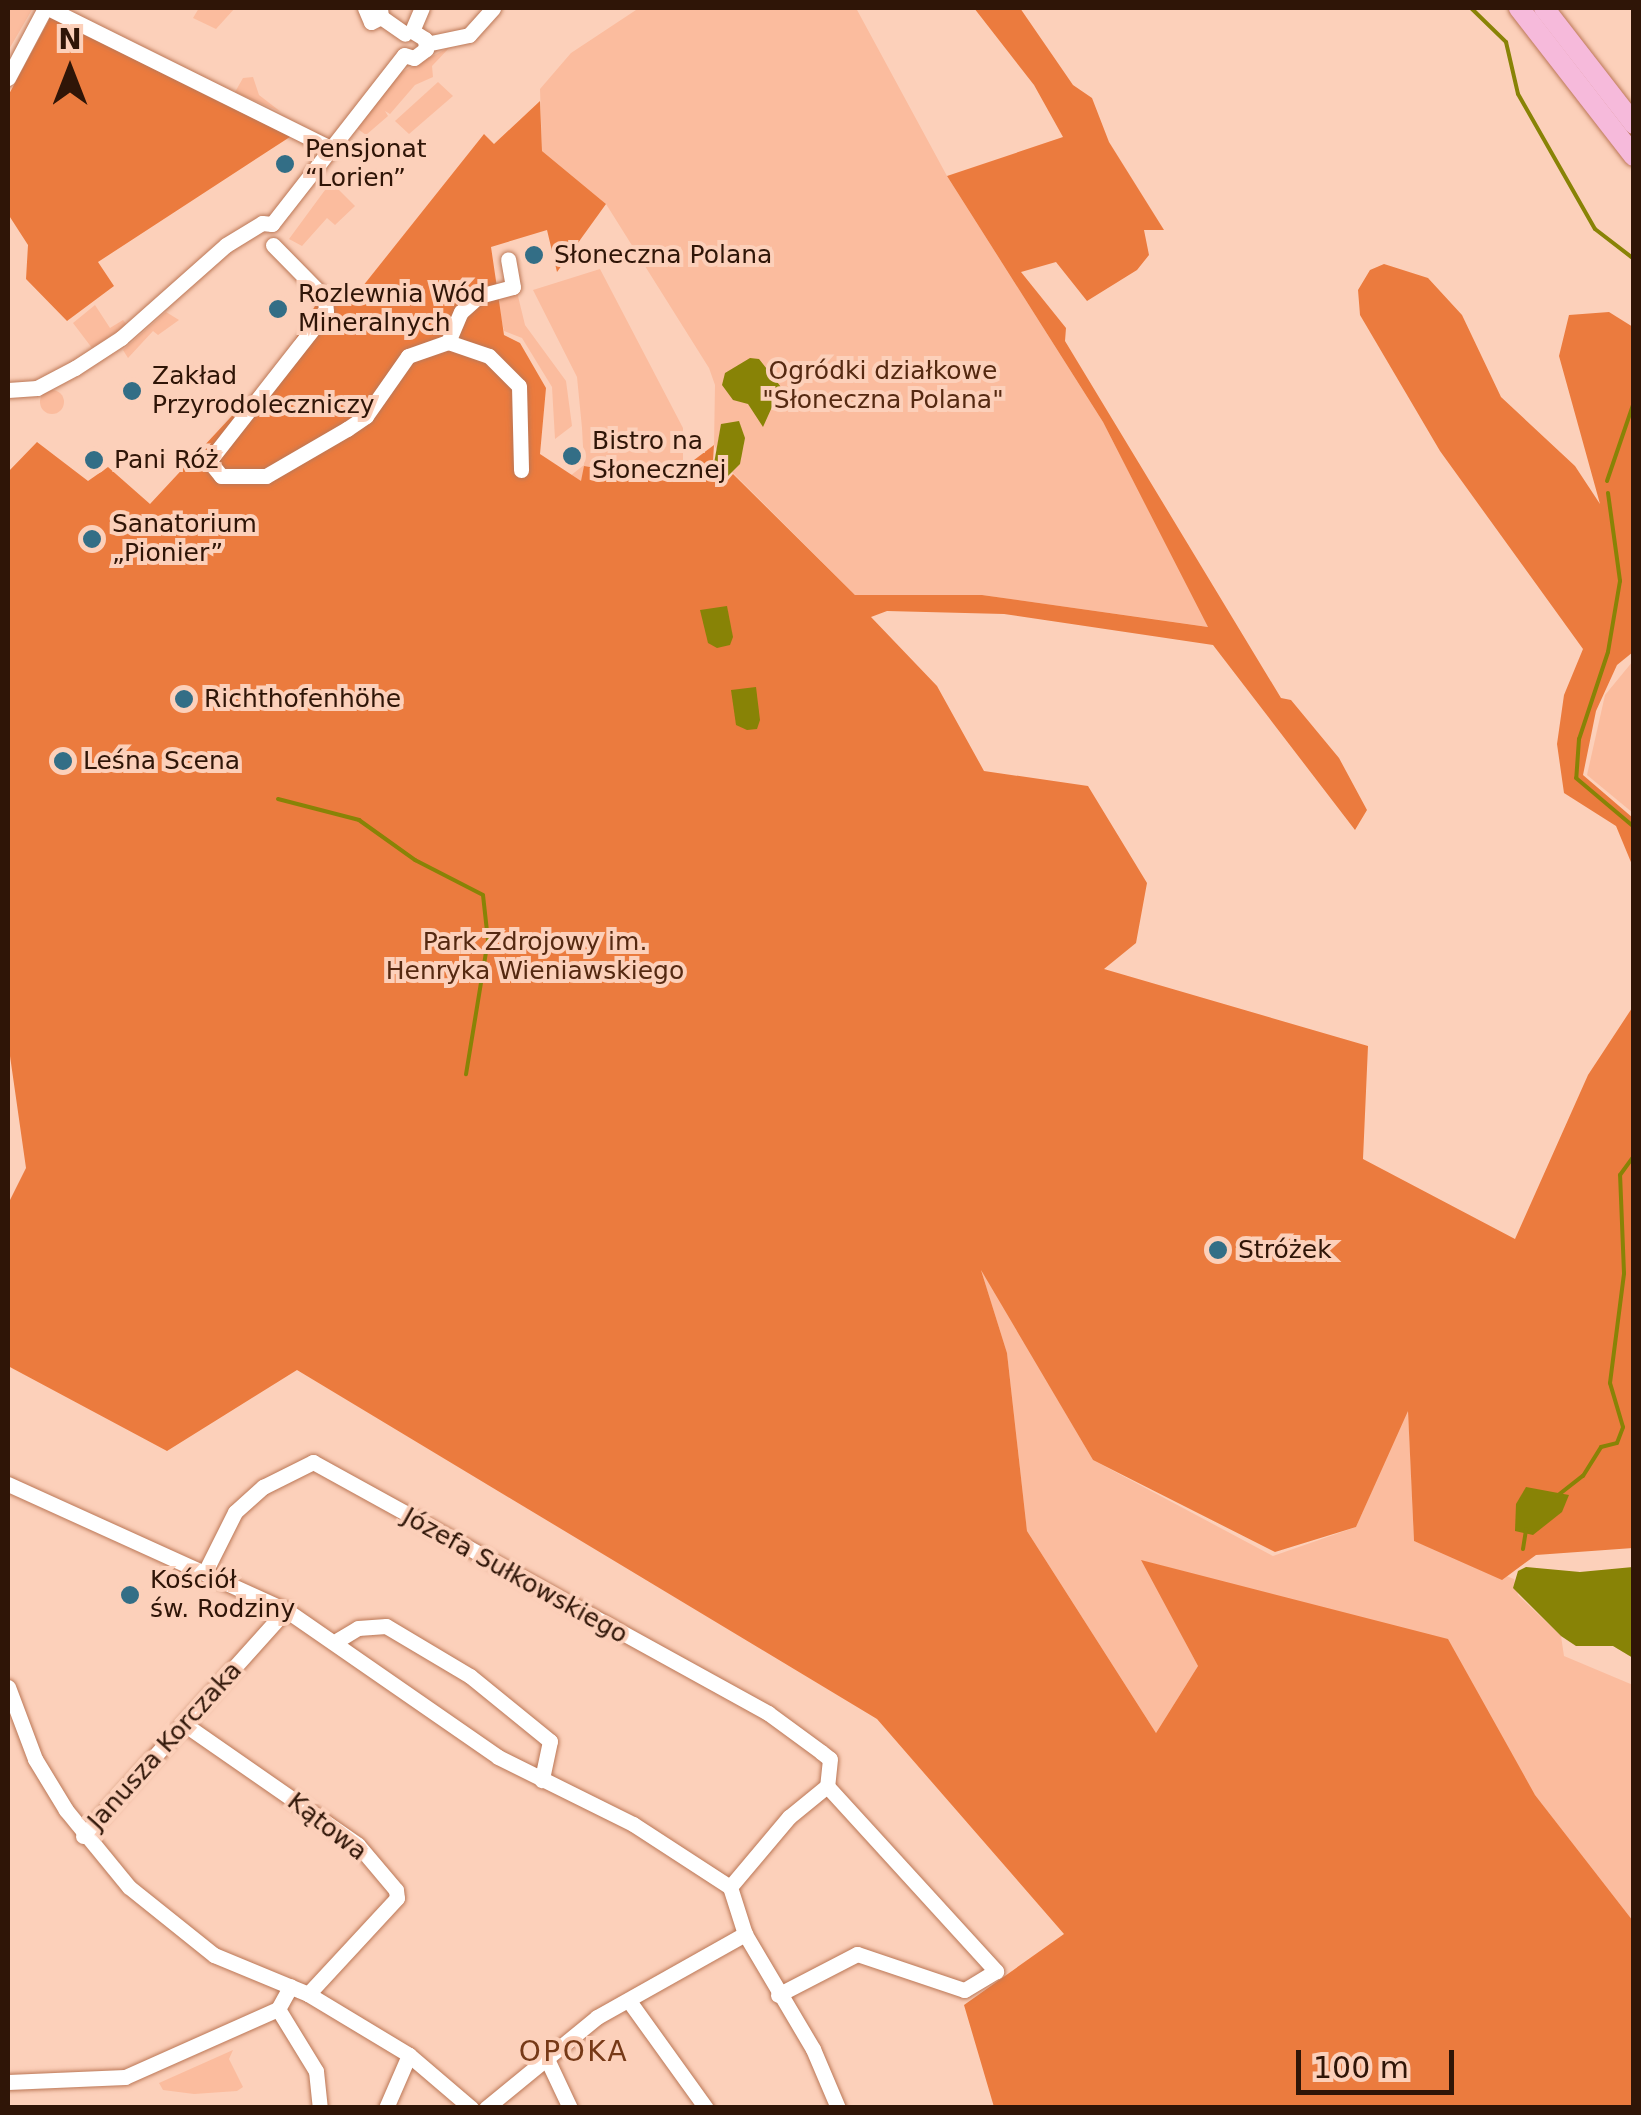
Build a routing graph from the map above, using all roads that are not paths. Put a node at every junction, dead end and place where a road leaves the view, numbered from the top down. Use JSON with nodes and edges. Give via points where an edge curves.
{"nodes":[{"id":1,"x":46,"y":8,"type":"edge"},
{"id":2,"x":364,"y":8,"type":"edge"},
{"id":3,"x":422,"y":8,"type":"edge"},
{"id":4,"x":493,"y":8,"type":"edge"},
{"id":5,"x":1520,"y":8,"type":"edge"},
{"id":6,"x":1544,"y":8,"type":"edge"},
{"id":7,"x":380,"y":12,"type":"edge"},
{"id":8,"x":408,"y":33,"type":"junction"},
{"id":9,"x":426,"y":44,"type":"junction"},
{"id":10,"x":404,"y":55,"type":"junction"},
{"id":11,"x":8,"y":78,"type":"edge"},
{"id":12,"x":1607,"y":90,"type":"junction"},
{"id":13,"x":1634,"y":104,"type":"edge"},
{"id":14,"x":1634,"y":124,"type":"edge"},
{"id":15,"x":330,"y":148,"type":"junction"},
{"id":16,"x":1634,"y":156,"type":"edge"},
{"id":17,"x":272,"y":224,"type":"junction"},
{"id":18,"x":252,"y":234,"type":"junction"},
{"id":19,"x":273,"y":246,"type":"junction"},
{"id":20,"x":508,"y":260,"type":"dead end"},
{"id":21,"x":448,"y":342,"type":"junction"},
{"id":22,"x":8,"y":390,"type":"edge"},
{"id":23,"x":521,"y":470,"type":"dead end"},
{"id":24,"x":8,"y":1484,"type":"edge"},
{"id":25,"x":205,"y":1572,"type":"junction"},
{"id":26,"x":286,"y":1610,"type":"junction"},
{"id":27,"x":338,"y":1640,"type":"junction"},
{"id":28,"x":8,"y":1687,"type":"edge"},
{"id":29,"x":187,"y":1726,"type":"junction"},
{"id":30,"x":542,"y":1780,"type":"junction"},
{"id":31,"x":827,"y":1786,"type":"junction"},
{"id":32,"x":83,"y":1836,"type":"junction"},
{"id":33,"x":730,"y":1887,"type":"junction"},
{"id":34,"x":746,"y":1934,"type":"junction"},
{"id":35,"x":291,"y":1986,"type":"junction"},
{"id":36,"x":308,"y":1994,"type":"junction"},
{"id":37,"x":778,"y":1995,"type":"junction"},
{"id":38,"x":628,"y":2002,"type":"junction"},
{"id":39,"x":278,"y":2009,"type":"junction"},
{"id":40,"x":409,"y":2055,"type":"junction"},
{"id":41,"x":546,"y":2057,"type":"junction"},
{"id":42,"x":8,"y":2082,"type":"edge"},
{"id":43,"x":320,"y":2108,"type":"edge"},
{"id":44,"x":386,"y":2108,"type":"edge"},
{"id":45,"x":471,"y":2108,"type":"edge"},
{"id":46,"x":486,"y":2108,"type":"edge"},
{"id":47,"x":570,"y":2108,"type":"edge"},
{"id":48,"x":706,"y":2108,"type":"edge"},
{"id":49,"x":838,"y":2108,"type":"edge"}],
"edges":[{"from":1,"to":11,"type":"street"},
{"from":1,"to":15,"type":"street"},
{"from":2,"to":7,"type":"street","via":[[368,21]]},
{"from":3,"to":8,"type":"street"},
{"from":4,"to":9,"type":"street","via":[[468,36]]},
{"from":5,"to":16,"type":"main road"},
{"from":6,"to":12,"type":"main road"},
{"from":7,"to":8,"type":"street"},
{"from":8,"to":9,"type":"street"},
{"from":8,"to":10,"type":"street"},
{"from":9,"to":10,"type":"street","via":[[419,57]]},
{"from":10,"to":15,"type":"street"},
{"from":12,"to":13,"type":"main road"},
{"from":12,"to":14,"type":"main road"},
{"from":15,"to":17,"type":"street"},
{"from":17,"to":18,"type":"street","via":[[257,225]]},
{"from":17,"to":19,"type":"street","via":[[278,237]]},
{"from":18,"to":19,"type":"street","via":[[259,246]]},
{"from":18,"to":22,"type":"street","via":[[226,245],[121,338],[75,368],[37,388]]},
{"from":19,"to":21,"type":"street","via":[[326,298],[326,312],[209,462],[221,476],[266,476],[347,429],[366,416],[408,356]]},
{"from":20,"to":21,"type":"street","via":[[513,287],[480,296],[462,312]]},
{"from":21,"to":23,"type":"street","via":[[490,356],[518,386]]},
{"from":24,"to":25,"type":"street"},
{"from":25,"to":26,"type":"street"},
{"from":25,"to":31,"type":"street","name":"Józefa Sułkowskiego","via":[[236,1512],[263,1487],[301,1465],[324,1466],[507,1575],[768,1713],[830,1759]]},
{"from":26,"to":27,"type":"street"},
{"from":26,"to":29,"type":"street","name":"Janusza Korczaka"},
{"from":27,"to":30,"type":"street","via":[[498,1757]]},
{"from":27,"to":30,"type":"street","via":[[358,1628],[386,1626],[470,1676],[550,1741]]},
{"from":28,"to":32,"type":"street","via":[[35,1759]]},
{"from":29,"to":32,"type":"street","name":"Janusza Korczaka"},
{"from":29,"to":36,"type":"street","name":"Kątowa","via":[[358,1844],[396,1890],[396,1898]]},
{"from":30,"to":33,"type":"street","via":[[633,1824]]},
{"from":31,"to":33,"type":"street","via":[[789,1816]]},
{"from":31,"to":37,"type":"street","name":"Józefa Sułkowskiego","via":[[996,1972],[964,1990],[857,1954]]},
{"from":32,"to":35,"type":"street","via":[[129,1888],[189,1939]]},
{"from":33,"to":34,"type":"street"},
{"from":34,"to":37,"type":"street"},
{"from":34,"to":38,"type":"street"},
{"from":35,"to":36,"type":"street"},
{"from":35,"to":39,"type":"street"},
{"from":36,"to":40,"type":"street"},
{"from":37,"to":49,"type":"street","via":[[813,2049]]},
{"from":38,"to":41,"type":"street"},
{"from":38,"to":48,"type":"street"},
{"from":39,"to":42,"type":"street","via":[[125,2077]]},
{"from":39,"to":43,"type":"street","via":[[316,2071]]},
{"from":40,"to":44,"type":"street"},
{"from":40,"to":45,"type":"street"},
{"from":41,"to":46,"type":"street"},
{"from":41,"to":47,"type":"street"}]}
